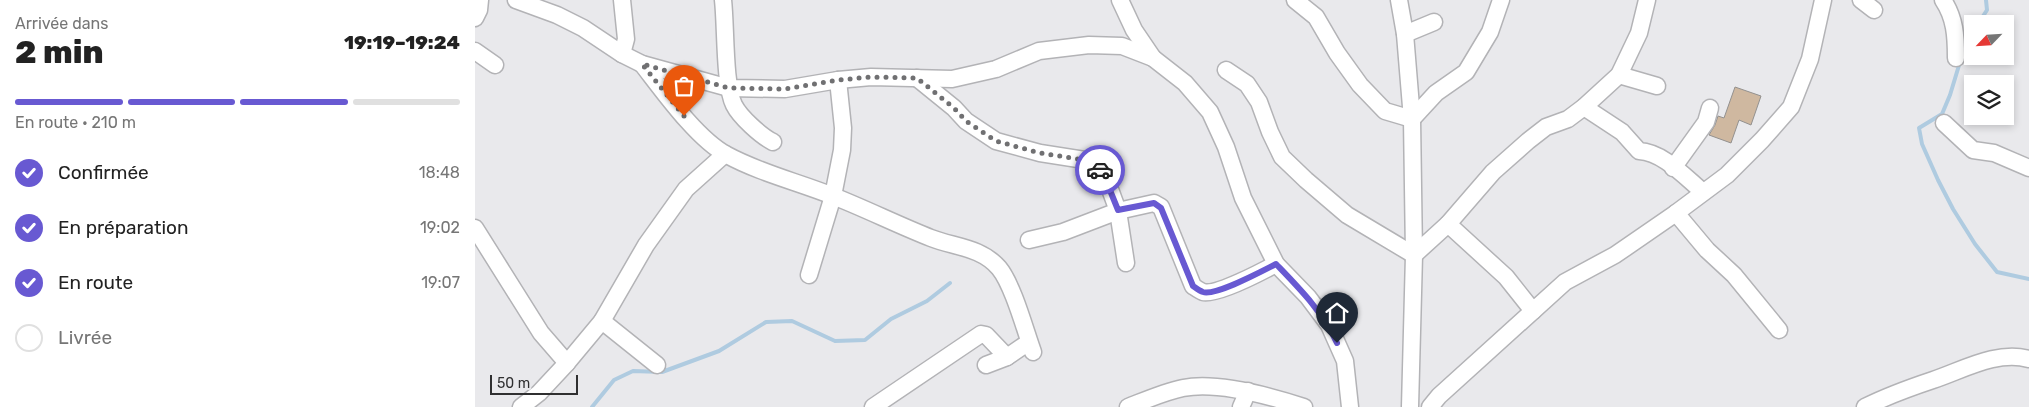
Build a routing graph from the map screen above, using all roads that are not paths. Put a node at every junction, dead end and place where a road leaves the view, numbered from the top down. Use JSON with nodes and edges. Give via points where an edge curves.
{"nodes":[{"id":1,"x":481,"y":0,"type":"edge"},
{"id":2,"x":516,"y":0,"type":"edge"},
{"id":3,"x":622,"y":0,"type":"edge"},
{"id":4,"x":723,"y":0,"type":"edge"},
{"id":5,"x":1120,"y":0,"type":"edge"},
{"id":6,"x":1295,"y":0,"type":"edge"},
{"id":7,"x":1399,"y":0,"type":"edge"},
{"id":8,"x":1501,"y":0,"type":"edge"},
{"id":9,"x":1647,"y":0,"type":"edge"},
{"id":10,"x":1823,"y":0,"type":"edge"},
{"id":11,"x":1943,"y":0,"type":"edge"},
{"id":12,"x":475,"y":18,"type":"edge"},
{"id":13,"x":1434,"y":22,"type":"dead end"},
{"id":14,"x":1405,"y":34,"type":"junction"},
{"id":15,"x":475,"y":51,"type":"edge"},
{"id":16,"x":622,"y":54,"type":"junction"},
{"id":17,"x":1153,"y":58,"type":"junction"},
{"id":18,"x":1956,"y":58,"type":"dead end"},
{"id":19,"x":642,"y":64,"type":"junction"},
{"id":20,"x":495,"y":65,"type":"dead end"},
{"id":21,"x":1226,"y":70,"type":"dead end"},
{"id":22,"x":1619,"y":75,"type":"junction"},
{"id":23,"x":917,"y":78,"type":"junction"},
{"id":24,"x":838,"y":80,"type":"junction"},
{"id":25,"x":1657,"y":86,"type":"dead end"},
{"id":26,"x":729,"y":88,"type":"junction"},
{"id":27,"x":1585,"y":107,"type":"junction"},
{"id":28,"x":1710,"y":108,"type":"dead end"},
{"id":29,"x":1412,"y":119,"type":"junction"},
{"id":30,"x":1944,"y":123,"type":"dead end"},
{"id":31,"x":773,"y":142,"type":"dead end"},
{"id":32,"x":725,"y":154,"type":"junction"},
{"id":33,"x":1673,"y":168,"type":"junction"},
{"id":34,"x":2029,"y":168,"type":"edge"},
{"id":35,"x":1703,"y":192,"type":"junction"},
{"id":36,"x":833,"y":196,"type":"junction"},
{"id":37,"x":1118,"y":210,"type":"junction"},
{"id":38,"x":1676,"y":213,"type":"junction"},
{"id":39,"x":1448,"y":224,"type":"junction"},
{"id":40,"x":475,"y":228,"type":"edge"},
{"id":41,"x":1029,"y":240,"type":"dead end"},
{"id":42,"x":1414,"y":255,"type":"junction"},
{"id":43,"x":1126,"y":263,"type":"dead end"},
{"id":44,"x":1276,"y":264,"type":"junction"},
{"id":45,"x":809,"y":275,"type":"dead end"},
{"id":46,"x":1533,"y":311,"type":"junction"},
{"id":47,"x":602,"y":321,"type":"junction"},
{"id":48,"x":1779,"y":330,"type":"dead end"},
{"id":49,"x":1007,"y":357,"type":"junction"},
{"id":50,"x":2029,"y":359,"type":"edge"},
{"id":51,"x":567,"y":363,"type":"junction"},
{"id":52,"x":657,"y":365,"type":"dead end"},
{"id":53,"x":986,"y":365,"type":"dead end"},
{"id":54,"x":1248,"y":392,"type":"junction"},
{"id":55,"x":1438,"y":403,"type":"edge"},
{"id":56,"x":521,"y":407,"type":"edge"},
{"id":57,"x":873,"y":407,"type":"edge"},
{"id":58,"x":1129,"y":407,"type":"edge"},
{"id":59,"x":1241,"y":407,"type":"edge"},
{"id":60,"x":1304,"y":407,"type":"edge"},
{"id":61,"x":1350,"y":407,"type":"edge"},
{"id":62,"x":1410,"y":407,"type":"edge"},
{"id":63,"x":1865,"y":407,"type":"edge"}],
"edges":[{"from":1,"to":12,"type":"street"},
{"from":2,"to":16,"type":"street","via":[[583,28]]},
{"from":3,"to":16,"type":"street","via":[[626,39]]},
{"from":4,"to":26,"type":"street"},
{"from":5,"to":17,"type":"street","via":[[1134,30]]},
{"from":6,"to":29,"type":"street","via":[[1317,17],[1360,85],[1385,110]]},
{"from":7,"to":14,"type":"street"},
{"from":8,"to":29,"type":"street","via":[[1490,32],[1466,72],[1436,93]]},
{"from":9,"to":22,"type":"street","via":[[1639,33]]},
{"from":10,"to":35,"type":"street","via":[[1809,59],[1791,107],[1727,174]]},
{"from":11,"to":18,"type":"street","via":[[1953,20]]},
{"from":13,"to":14,"type":"street"},
{"from":14,"to":29,"type":"street"},
{"from":15,"to":20,"type":"street"},
{"from":16,"to":19,"type":"street"},
{"from":17,"to":23,"type":"street","via":[[1122,46],[1089,45],[1039,51],[996,69],[952,79]]},
{"from":17,"to":44,"type":"street","via":[[1185,83],[1210,112],[1243,198]]},
{"from":19,"to":26,"type":"street"},
{"from":19,"to":32,"type":"street","via":[[684,116]]},
{"from":21,"to":42,"type":"street","via":[[1247,84],[1255,96],[1282,157],[1347,214]]},
{"from":22,"to":25,"type":"street"},
{"from":22,"to":27,"type":"street"},
{"from":23,"to":24,"type":"street"},
{"from":23,"to":37,"type":"street","via":[[966,121],[996,141],[1040,153],[1091,161],[1103,173]]},
{"from":24,"to":26,"type":"street","via":[[785,89]]},
{"from":24,"to":36,"type":"street","via":[[843,128]]},
{"from":26,"to":31,"type":"street","via":[[733,104],[740,114]]},
{"from":27,"to":33,"type":"street","via":[[1622,132],[1639,151],[1655,155]]},
{"from":27,"to":39,"type":"street","via":[[1527,141],[1493,172]]},
{"from":28,"to":33,"type":"street","via":[[1706,122]]},
{"from":29,"to":42,"type":"street"},
{"from":30,"to":34,"type":"street","via":[[1973,150],[1994,153]]},
{"from":32,"to":36,"type":"street"},
{"from":32,"to":47,"type":"street","via":[[686,190],[646,245]]},
{"from":33,"to":35,"type":"street"},
{"from":35,"to":38,"type":"street"},
{"from":36,"to":45,"type":"street"},
{"from":36,"to":49,"type":"street","via":[[932,239],[986,256],[1000,269],[1013,295],[1031,347]]},
{"from":37,"to":41,"type":"street","via":[[1063,232]]},
{"from":37,"to":43,"type":"street"},
{"from":37,"to":44,"type":"street","via":[[1154,203],[1161,208],[1193,286],[1203,292],[1228,286]]},
{"from":38,"to":46,"type":"street","via":[[1615,255],[1565,282]]},
{"from":38,"to":48,"type":"street","via":[[1707,250],[1734,275]]},
{"from":39,"to":42,"type":"street"},
{"from":39,"to":46,"type":"street","via":[[1506,277]]},
{"from":40,"to":51,"type":"street","via":[[541,333]]},
{"from":42,"to":62,"type":"street"},
{"from":44,"to":61,"type":"street","via":[[1329,325],[1345,361]]},
{"from":46,"to":55,"type":"street"},
{"from":47,"to":51,"type":"street"},
{"from":47,"to":52,"type":"street"},
{"from":49,"to":53,"type":"street"},
{"from":49,"to":57,"type":"street","via":[[986,335],[981,334]]},
{"from":50,"to":63,"type":"street","via":[[2019,356],[1986,360],[1894,393]]},
{"from":51,"to":56,"type":"street","via":[[539,394]]},
{"from":54,"to":58,"type":"street","via":[[1199,386],[1183,388]]},
{"from":54,"to":59,"type":"street"},
{"from":54,"to":60,"type":"street"}]}
